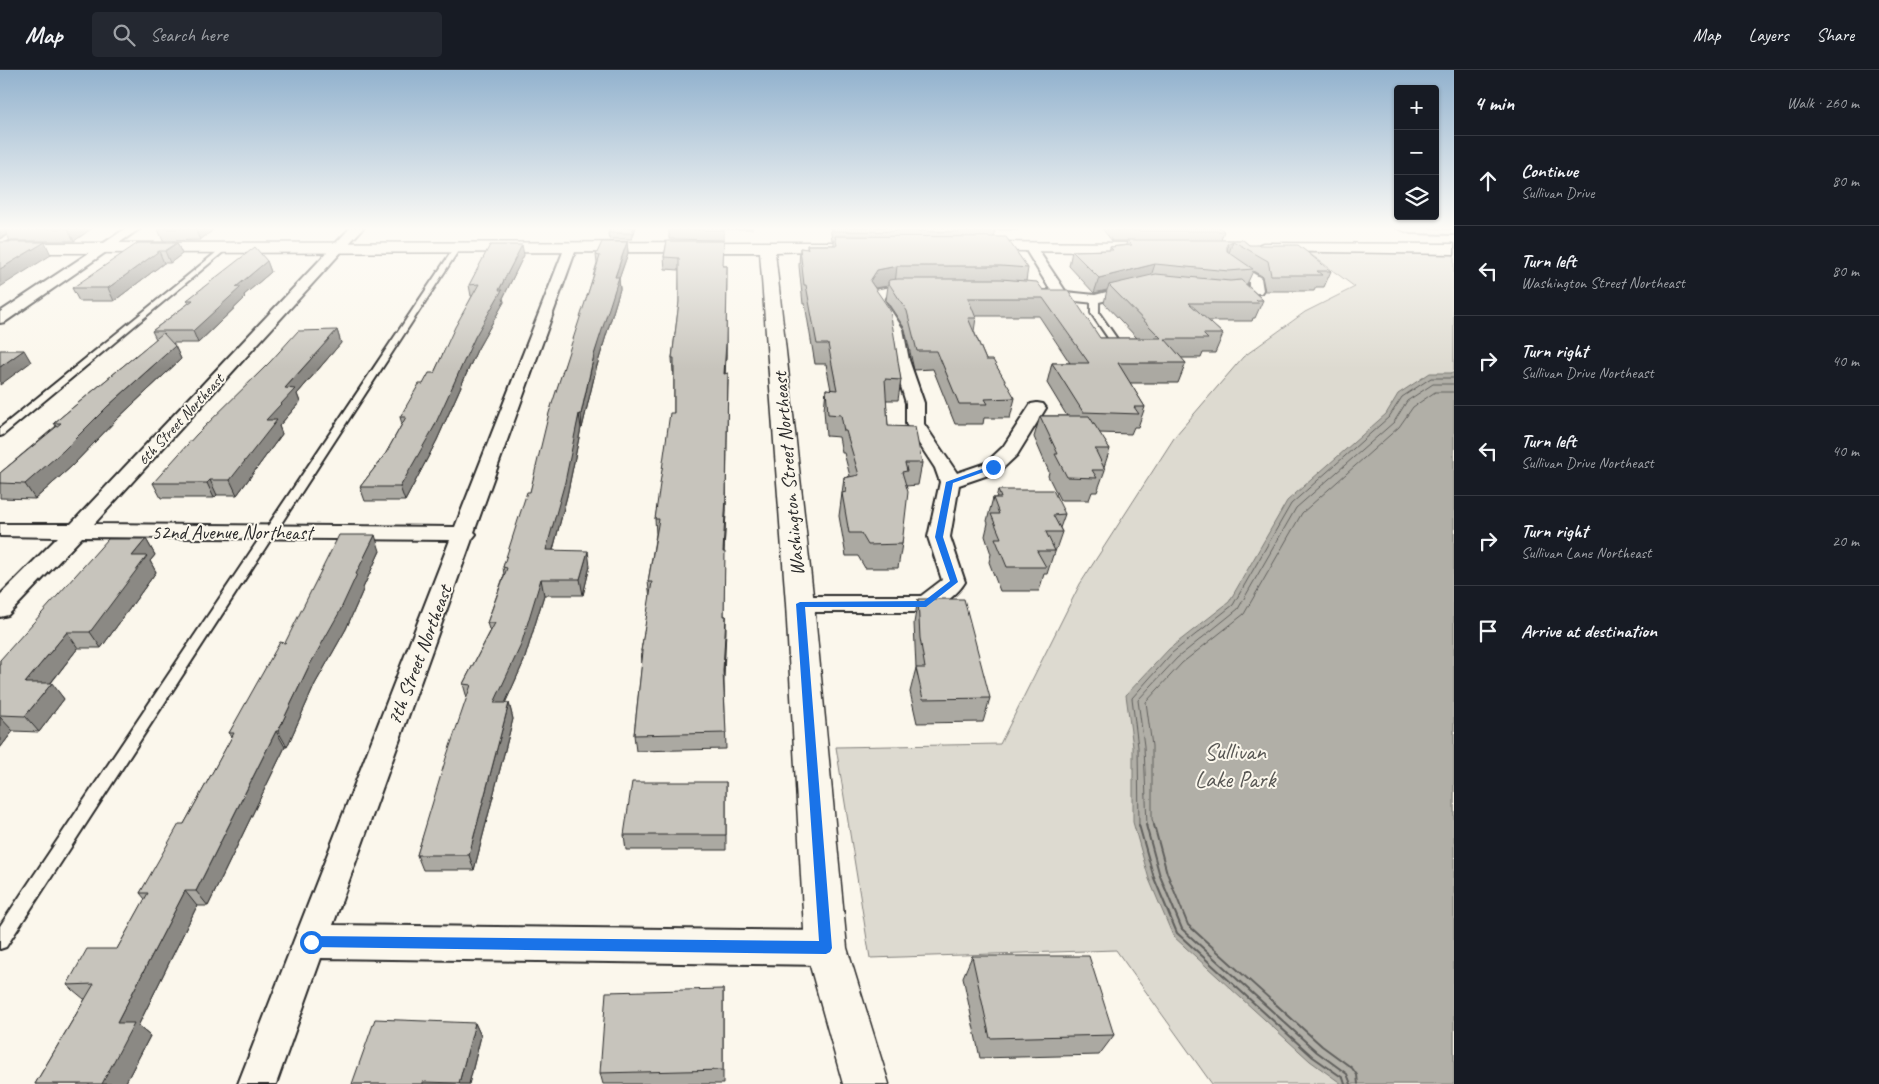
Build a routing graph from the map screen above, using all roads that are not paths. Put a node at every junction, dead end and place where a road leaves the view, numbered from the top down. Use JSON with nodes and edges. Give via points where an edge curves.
{"nodes":[{"id":1,"x":66,"y":274,"type":"edge"},
{"id":2,"x":193,"y":274,"type":"edge"},
{"id":3,"x":315,"y":274,"type":"edge"},
{"id":4,"x":440,"y":274,"type":"edge"},
{"id":5,"x":561,"y":274,"type":"edge"},
{"id":6,"x":769,"y":274,"type":"edge"},
{"id":7,"x":1048,"y":274,"type":"edge"},
{"id":8,"x":1251,"y":274,"type":"edge"},
{"id":9,"x":1150,"y":286,"type":"edge"},
{"id":10,"x":932,"y":290,"type":"edge"},
{"id":11,"x":1205,"y":290,"type":"edge"},
{"id":12,"x":1025,"y":292,"type":"edge"},
{"id":13,"x":1061,"y":295,"type":"junction"},
{"id":14,"x":1095,"y":299,"type":"junction"},
{"id":15,"x":0,"y":319,"type":"edge"},
{"id":16,"x":1120,"y":350,"type":"edge"},
{"id":17,"x":1037,"y":408,"type":"dead end"},
{"id":18,"x":0,"y":433,"type":"edge"},
{"id":19,"x":950,"y":482,"type":"junction"},
{"id":20,"x":0,"y":530,"type":"edge"},
{"id":21,"x":76,"y":531,"type":"junction"},
{"id":22,"x":270,"y":532,"type":"junction"},
{"id":23,"x":465,"y":534,"type":"junction"},
{"id":24,"x":800,"y":604,"type":"junction"},
{"id":25,"x":0,"y":610,"type":"edge"},
{"id":26,"x":0,"y":941,"type":"edge"},
{"id":27,"x":311,"y":942,"type":"junction"},
{"id":28,"x":826,"y":948,"type":"junction"},
{"id":29,"x":257,"y":1084,"type":"edge"},
{"id":30,"x":866,"y":1084,"type":"edge"}],
"edges":[{"from":1,"to":15,"type":"street"},
{"from":2,"to":18,"type":"lane"},
{"from":3,"to":21,"type":"street","name":"6th Street Northeast"},
{"from":4,"to":22,"type":"lane"},
{"from":5,"to":23,"type":"street","name":"7th Street Northeast"},
{"from":6,"to":24,"type":"street","name":"Washington Street Northeast"},
{"from":7,"to":13,"type":"street"},
{"from":8,"to":11,"type":"street","via":[[1256,281],[1256,290]]},
{"from":9,"to":14,"type":"street"},
{"from":10,"to":19,"type":"street","via":[[895,290],[880,293],[877,300],[896,329],[901,360],[915,403],[915,424],[945,468]]},
{"from":12,"to":13,"type":"street"},
{"from":13,"to":14,"type":"street"},
{"from":14,"to":16,"type":"lane","via":[[1094,313]]},
{"from":17,"to":19,"type":"street","via":[[1010,451],[993,467]]},
{"from":19,"to":24,"type":"street","via":[[939,537],[954,582],[926,604]]},
{"from":20,"to":21,"type":"street","name":"52nd Avenue Northeast"},
{"from":21,"to":22,"type":"street","name":"52nd Avenue Northeast"},
{"from":21,"to":25,"type":"street","name":"6th Street Northeast"},
{"from":22,"to":23,"type":"street","name":"52nd Avenue Northeast"},
{"from":22,"to":26,"type":"lane"},
{"from":23,"to":27,"type":"street","name":"7th Street Northeast"},
{"from":24,"to":28,"type":"street","name":"Washington Street Northeast"},
{"from":27,"to":28,"type":"street"},
{"from":27,"to":29,"type":"street","name":"7th Street Northeast"},
{"from":28,"to":30,"type":"street","name":"Washington Street Northeast"}]}
